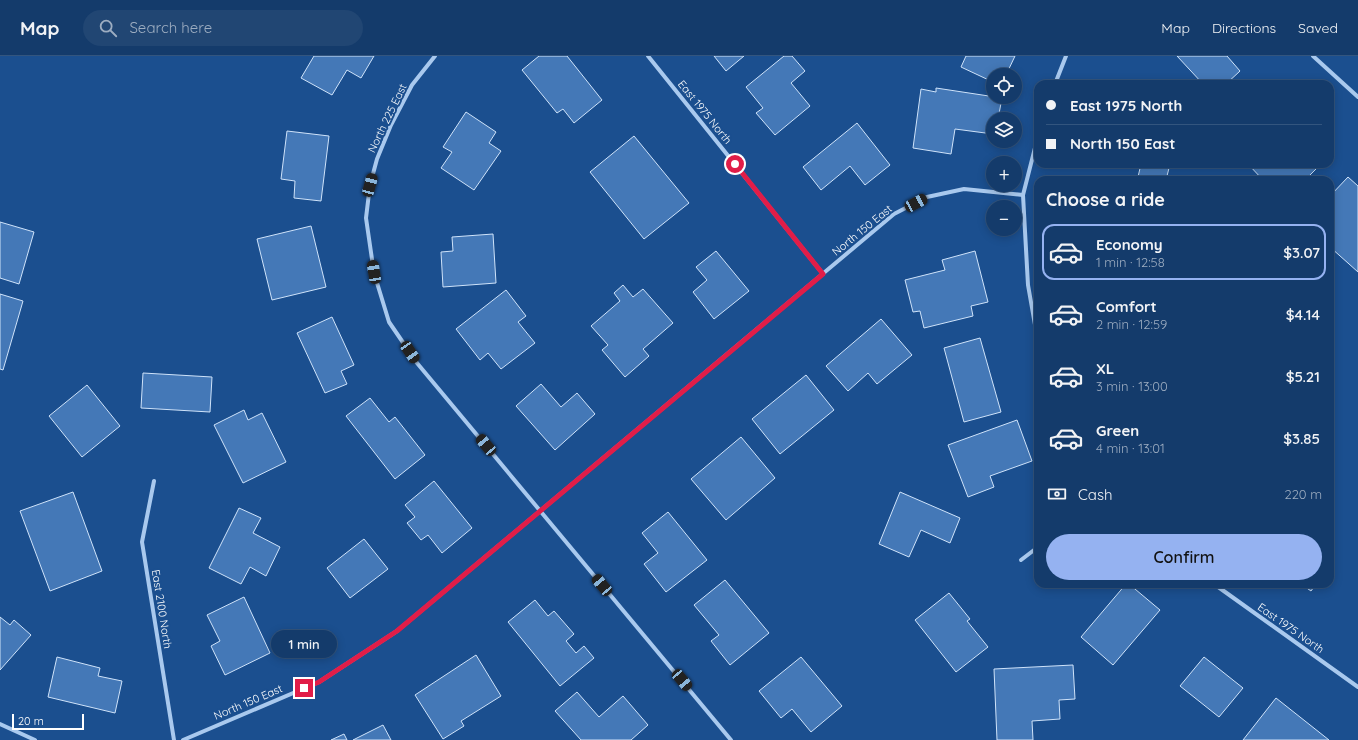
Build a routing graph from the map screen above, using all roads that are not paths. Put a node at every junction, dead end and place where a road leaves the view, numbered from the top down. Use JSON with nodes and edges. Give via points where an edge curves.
{"nodes":[{"id":1,"x":435,"y":56,"type":"edge"},
{"id":2,"x":648,"y":56,"type":"edge"},
{"id":3,"x":1066,"y":56,"type":"edge"},
{"id":4,"x":1313,"y":56,"type":"edge"},
{"id":5,"x":1057,"y":80,"type":"edge"},
{"id":6,"x":1358,"y":97,"type":"edge"},
{"id":7,"x":1034,"y":152,"type":"edge"},
{"id":8,"x":1023,"y":195,"type":"junction"},
{"id":9,"x":823,"y":274,"type":"junction"},
{"id":10,"x":1034,"y":319,"type":"edge"},
{"id":11,"x":154,"y":481,"type":"dead end"},
{"id":12,"x":540,"y":511,"type":"junction"},
{"id":13,"x":1034,"y":550,"type":"edge"},
{"id":14,"x":1021,"y":560,"type":"dead end"},
{"id":15,"x":1220,"y":588,"type":"edge"},
{"id":16,"x":1358,"y":687,"type":"edge"},
{"id":17,"x":0,"y":724,"type":"edge"},
{"id":18,"x":35,"y":740,"type":"edge"},
{"id":19,"x":174,"y":740,"type":"edge"},
{"id":20,"x":183,"y":740,"type":"edge"},
{"id":21,"x":731,"y":740,"type":"edge"}],
"edges":[{"from":1,"to":12,"type":"street","name":"North 225 East","via":[[412,85],[377,159],[370,185],[366,218],[374,272],[389,322],[417,362]]},
{"from":2,"to":9,"type":"street","name":"East 1975 North"},
{"from":3,"to":5,"type":"street"},
{"from":4,"to":6,"type":"street"},
{"from":7,"to":8,"type":"street"},
{"from":8,"to":9,"type":"street","name":"North 150 East","via":[[964,189],[927,197],[894,214]]},
{"from":8,"to":10,"type":"street","via":[[1028,285]]},
{"from":9,"to":12,"type":"street","name":"North 150 East"},
{"from":11,"to":19,"type":"street","name":"East 2100 North","via":[[142,542]]},
{"from":12,"to":20,"type":"street","name":"North 150 East","via":[[397,631],[319,682]]},
{"from":12,"to":21,"type":"street","name":"North 225 East"},
{"from":13,"to":14,"type":"street"},
{"from":15,"to":16,"type":"street","name":"East 1975 North"},
{"from":17,"to":18,"type":"street"}]}
